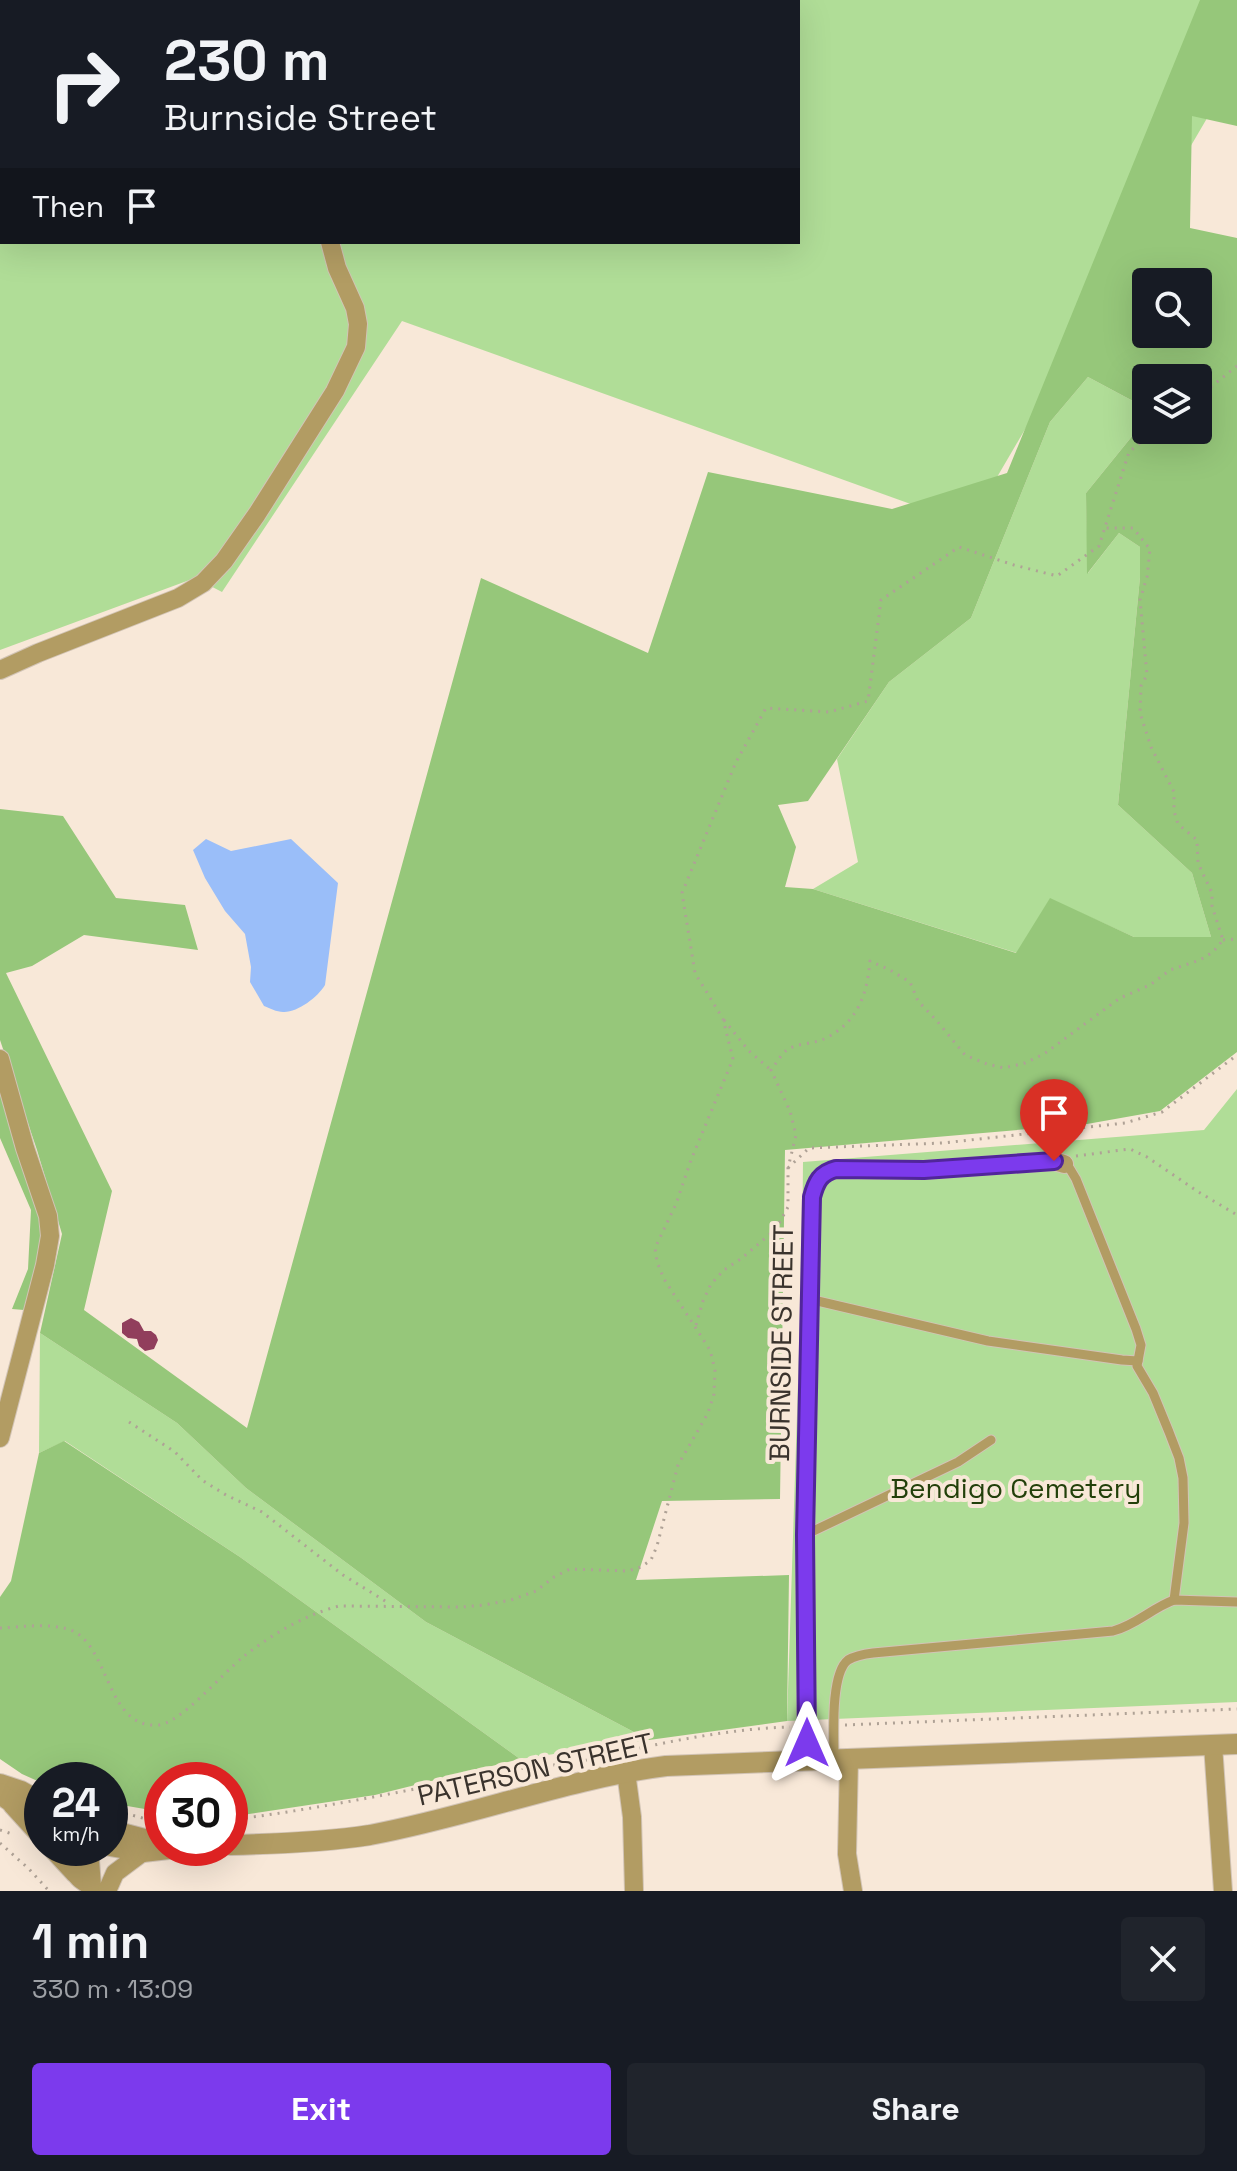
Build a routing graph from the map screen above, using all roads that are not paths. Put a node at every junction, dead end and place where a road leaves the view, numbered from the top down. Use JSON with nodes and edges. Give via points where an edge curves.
{"nodes":[{"id":1,"x":331,"y":244,"type":"edge"},
{"id":2,"x":0,"y":670,"type":"edge"},
{"id":3,"x":0,"y":1059,"type":"edge"},
{"id":4,"x":1064,"y":1164,"type":"joint"},
{"id":5,"x":809,"y":1299,"type":"junction"},
{"id":6,"x":1138,"y":1361,"type":"junction"},
{"id":7,"x":0,"y":1438,"type":"edge"},
{"id":8,"x":991,"y":1440,"type":"dead end"},
{"id":9,"x":805,"y":1535,"type":"junction"},
{"id":10,"x":1174,"y":1600,"type":"junction"},
{"id":11,"x":1237,"y":1602,"type":"edge"},
{"id":12,"x":1237,"y":1744,"type":"edge"},
{"id":13,"x":1213,"y":1745,"type":"junction"},
{"id":14,"x":842,"y":1758,"type":"junction"},
{"id":15,"x":807,"y":1760,"type":"junction"},
{"id":16,"x":626,"y":1772,"type":"junction"},
{"id":17,"x":2,"y":1792,"type":"edge"},
{"id":18,"x":24,"y":1793,"type":"edge"},
{"id":19,"x":24,"y":1808,"type":"edge"},
{"id":20,"x":24,"y":1821,"type":"edge"},
{"id":21,"x":248,"y":1844,"type":"edge"},
{"id":22,"x":128,"y":1849,"type":"edge"},
{"id":23,"x":143,"y":1852,"type":"joint"},
{"id":24,"x":71,"y":1866,"type":"edge"},
{"id":25,"x":74,"y":1866,"type":"edge"},
{"id":26,"x":91,"y":1866,"type":"edge"},
{"id":27,"x":93,"y":1886,"type":"edge"},
{"id":28,"x":634,"y":1891,"type":"edge"},
{"id":29,"x":853,"y":1891,"type":"edge"},
{"id":30,"x":1223,"y":1891,"type":"edge"}],
"edges":[{"from":1,"to":2,"type":"street","via":[[355,308],[356,347],[335,391],[224,561],[178,598]]},
{"from":3,"to":7,"type":"street","via":[[50,1236]]},
{"from":4,"to":5,"type":"street","name":"BURNSIDE STREET","via":[[827,1171],[812,1197]]},
{"from":4,"to":6,"type":"lane","via":[[1076,1179],[1136,1329]]},
{"from":5,"to":6,"type":"lane","via":[[988,1341]]},
{"from":5,"to":9,"type":"street","name":"BURNSIDE STREET"},
{"from":6,"to":10,"type":"lane","via":[[1183,1478],[1184,1523]]},
{"from":8,"to":9,"type":"lane","via":[[958,1462]]},
{"from":9,"to":15,"type":"street","name":"BURNSIDE STREET"},
{"from":10,"to":11,"type":"lane"},
{"from":10,"to":14,"type":"lane","via":[[1113,1631],[850,1659],[837,1681]]},
{"from":12,"to":13,"type":"street","name":"PATERSON STREET"},
{"from":13,"to":14,"type":"street","name":"PATERSON STREET"},
{"from":13,"to":30,"type":"street"},
{"from":14,"to":15,"type":"street","name":"PATERSON STREET"},
{"from":14,"to":29,"type":"street"},
{"from":15,"to":16,"type":"street","name":"PATERSON STREET"},
{"from":16,"to":21,"type":"street","name":"PATERSON STREET","via":[[368,1835]]},
{"from":16,"to":28,"type":"street"},
{"from":17,"to":18,"type":"street"},
{"from":17,"to":19,"type":"street"},
{"from":17,"to":20,"type":"street"},
{"from":22,"to":23,"type":"street"},
{"from":23,"to":27,"type":"street"},
{"from":24,"to":27,"type":"street"},
{"from":25,"to":27,"type":"street"},
{"from":26,"to":27,"type":"street"}]}
